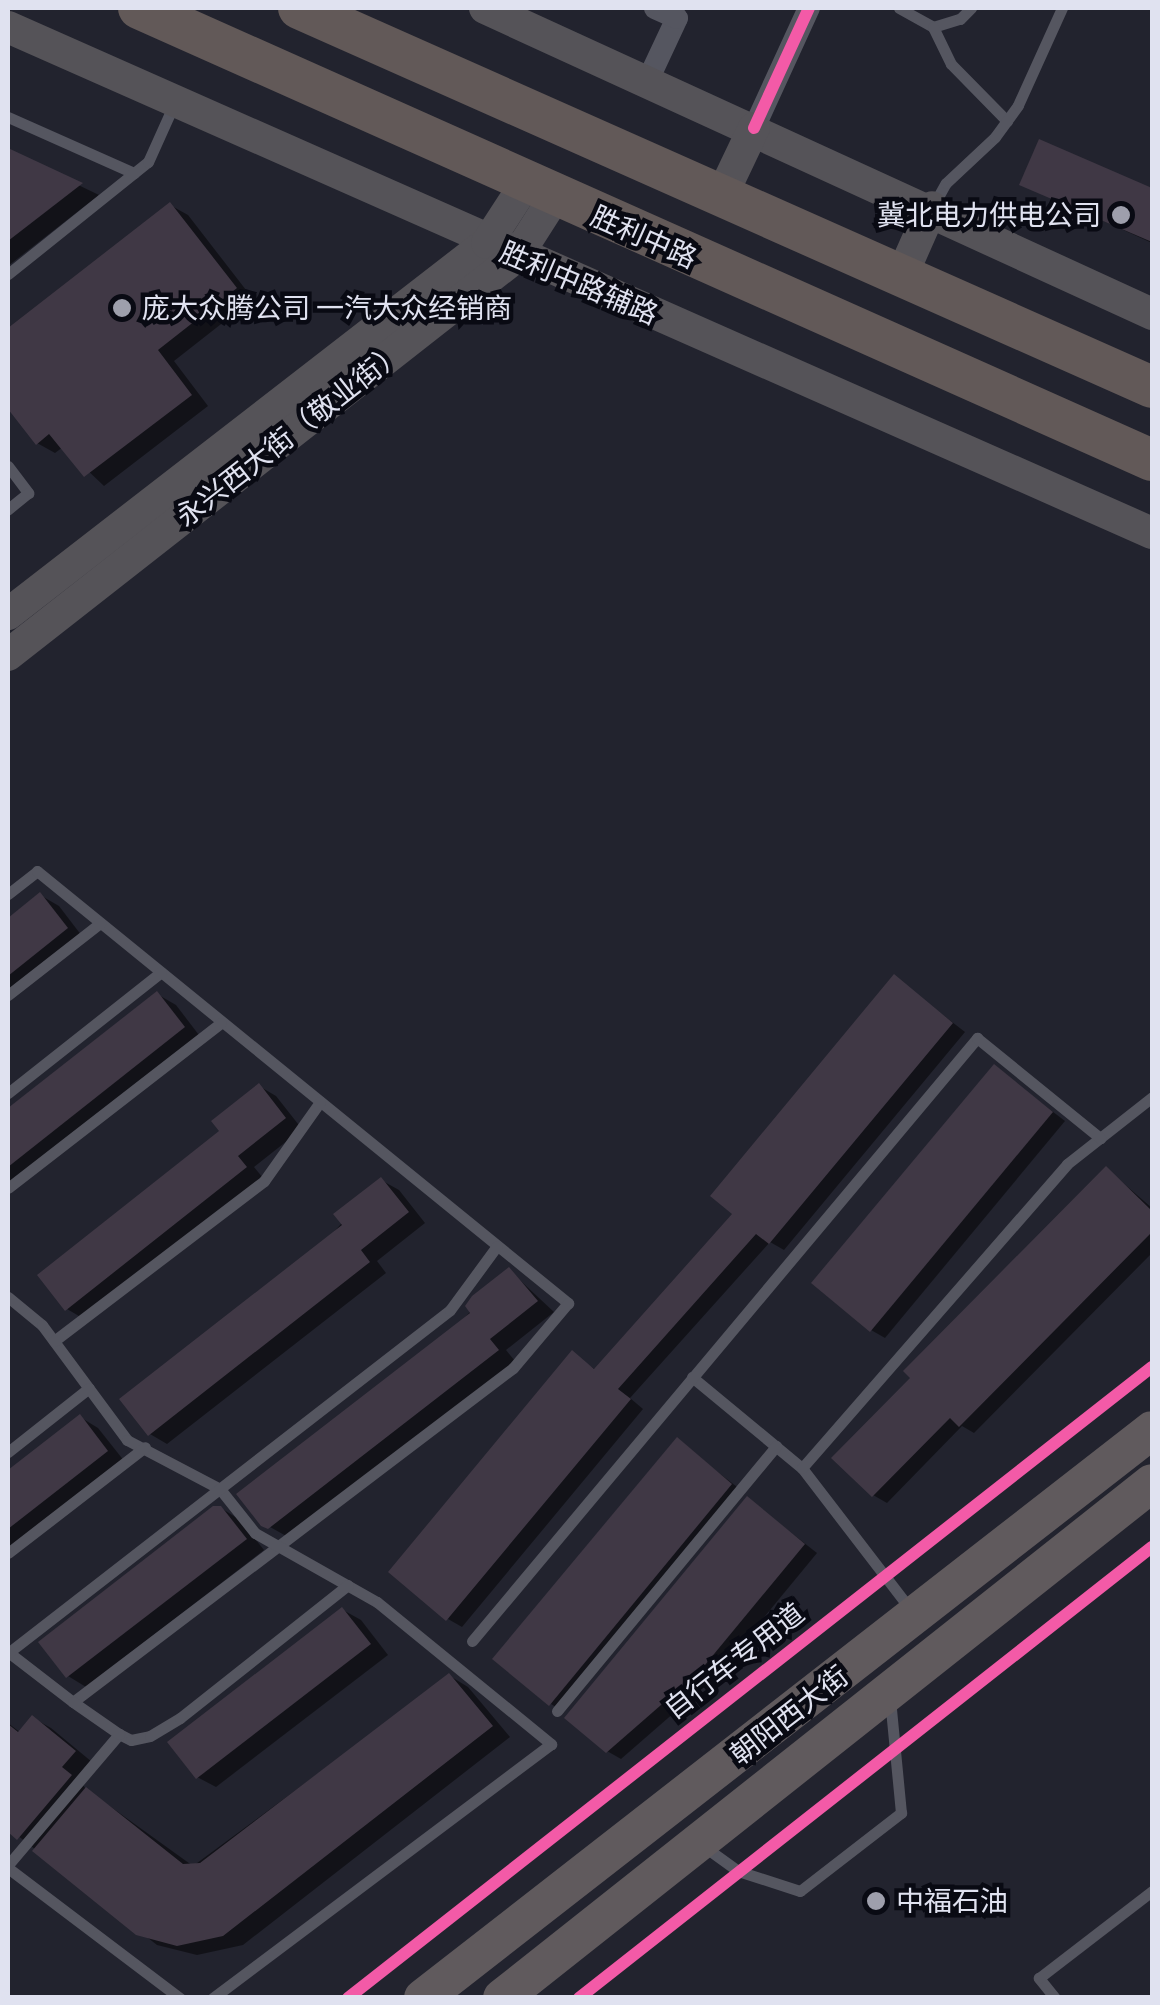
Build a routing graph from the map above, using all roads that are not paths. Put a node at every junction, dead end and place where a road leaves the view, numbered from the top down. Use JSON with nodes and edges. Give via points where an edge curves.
{"nodes":[{"id":1,"x":138,"y":8,"type":"edge"},
{"id":2,"x":299,"y":8,"type":"edge"},
{"id":3,"x":486,"y":8,"type":"edge"},
{"id":4,"x":655,"y":8,"type":"edge"},
{"id":5,"x":809,"y":8,"type":"edge"},
{"id":6,"x":900,"y":8,"type":"edge"},
{"id":7,"x":971,"y":8,"type":"edge"},
{"id":8,"x":1062,"y":8,"type":"edge"},
{"id":9,"x":526,"y":16,"type":"edge"},
{"id":10,"x":365,"y":21,"type":"edge"},
{"id":11,"x":8,"y":26,"type":"edge"},
{"id":12,"x":933,"y":27,"type":"junction"},
{"id":13,"x":648,"y":80,"type":"junction"},
{"id":14,"x":175,"y":102,"type":"junction"},
{"id":15,"x":8,"y":117,"type":"edge"},
{"id":16,"x":1007,"y":121,"type":"junction"},
{"id":17,"x":754,"y":128,"type":"junction"},
{"id":18,"x":134,"y":173,"type":"junction"},
{"id":19,"x":540,"y":190,"type":"junction"},
{"id":20,"x":722,"y":195,"type":"junction"},
{"id":21,"x":932,"y":207,"type":"junction"},
{"id":22,"x":502,"y":250,"type":"junction"},
{"id":23,"x":8,"y":274,"type":"edge"},
{"id":24,"x":902,"y":275,"type":"junction"},
{"id":25,"x":1152,"y":314,"type":"edge"},
{"id":26,"x":1152,"y":386,"type":"edge"},
{"id":27,"x":1152,"y":460,"type":"edge"},
{"id":28,"x":8,"y":466,"type":"edge"},
{"id":29,"x":8,"y":509,"type":"edge"},
{"id":30,"x":1152,"y":533,"type":"edge"},
{"id":31,"x":8,"y":614,"type":"edge"},
{"id":32,"x":8,"y":655,"type":"edge"},
{"id":33,"x":8,"y":894,"type":"edge"},
{"id":34,"x":100,"y":923,"type":"junction"},
{"id":35,"x":161,"y":972,"type":"junction"},
{"id":36,"x":8,"y":996,"type":"edge"},
{"id":37,"x":222,"y":1023,"type":"junction"},
{"id":38,"x":8,"y":1093,"type":"edge"},
{"id":39,"x":1152,"y":1096,"type":"edge"},
{"id":40,"x":320,"y":1102,"type":"junction"},
{"id":41,"x":1100,"y":1138,"type":"junction"},
{"id":42,"x":8,"y":1188,"type":"edge"},
{"id":43,"x":497,"y":1246,"type":"junction"},
{"id":44,"x":8,"y":1298,"type":"edge"},
{"id":45,"x":54,"y":1341,"type":"junction"},
{"id":46,"x":692,"y":1378,"type":"junction"},
{"id":47,"x":89,"y":1388,"type":"junction"},
{"id":48,"x":1152,"y":1430,"type":"edge"},
{"id":49,"x":145,"y":1446,"type":"junction"},
{"id":50,"x":776,"y":1446,"type":"junction"},
{"id":51,"x":8,"y":1452,"type":"edge"},
{"id":52,"x":802,"y":1468,"type":"junction"},
{"id":53,"x":1152,"y":1482,"type":"edge"},
{"id":54,"x":220,"y":1489,"type":"junction"},
{"id":55,"x":281,"y":1544,"type":"junction"},
{"id":56,"x":8,"y":1553,"type":"edge"},
{"id":57,"x":348,"y":1584,"type":"junction"},
{"id":58,"x":917,"y":1617,"type":"junction"},
{"id":59,"x":472,"y":1641,"type":"dead end"},
{"id":60,"x":8,"y":1652,"type":"edge"},
{"id":61,"x":889,"y":1693,"type":"junction"},
{"id":62,"x":73,"y":1702,"type":"junction"},
{"id":63,"x":556,"y":1711,"type":"dead end"},
{"id":64,"x":119,"y":1734,"type":"junction"},
{"id":65,"x":699,"y":1842,"type":"junction"},
{"id":66,"x":8,"y":1866,"type":"edge"},
{"id":67,"x":1152,"y":1891,"type":"edge"},
{"id":68,"x":180,"y":1998,"type":"edge"},
{"id":69,"x":213,"y":1998,"type":"edge"},
{"id":70,"x":423,"y":1998,"type":"edge"},
{"id":71,"x":502,"y":1998,"type":"edge"},
{"id":72,"x":1055,"y":1998,"type":"edge"}],
"edges":[{"from":1,"to":19,"type":"highway","name":"胜利中路"},
{"from":2,"to":10,"type":"highway"},
{"from":3,"to":9,"type":"main road"},
{"from":4,"to":13,"type":"street","via":[[678,18]]},
{"from":5,"to":17,"type":"street"},
{"from":6,"to":12,"type":"lane"},
{"from":7,"to":12,"type":"lane"},
{"from":8,"to":16,"type":"lane"},
{"from":9,"to":13,"type":"main road"},
{"from":10,"to":20,"type":"highway"},
{"from":11,"to":14,"type":"main road","name":"胜利中路辅路"},
{"from":12,"to":16,"type":"lane","via":[[958,74]]},
{"from":13,"to":17,"type":"main road"},
{"from":14,"to":18,"type":"lane","via":[[148,162]]},
{"from":14,"to":22,"type":"main road","name":"胜利中路辅路"},
{"from":15,"to":18,"type":"lane"},
{"from":16,"to":21,"type":"lane","via":[[946,183]]},
{"from":17,"to":20,"type":"main road"},
{"from":17,"to":21,"type":"main road"},
{"from":18,"to":23,"type":"lane"},
{"from":19,"to":22,"type":"main road","name":"永兴西大街（敬业街）"},
{"from":19,"to":27,"type":"highway","name":"胜利中路"},
{"from":20,"to":24,"type":"highway"},
{"from":21,"to":24,"type":"main road"},
{"from":21,"to":25,"type":"main road"},
{"from":22,"to":30,"type":"main road","name":"胜利中路辅路"},
{"from":22,"to":31,"type":"main road","name":"永兴西大街（敬业街）"},
{"from":22,"to":32,"type":"main road","name":"永兴西大街（敬业街）"},
{"from":24,"to":26,"type":"highway"},
{"from":28,"to":29,"type":"lane","via":[[28,493]]},
{"from":33,"to":34,"type":"lane","via":[[37,871]]},
{"from":34,"to":35,"type":"lane"},
{"from":34,"to":36,"type":"lane"},
{"from":35,"to":37,"type":"lane"},
{"from":35,"to":38,"type":"lane"},
{"from":37,"to":40,"type":"lane"},
{"from":37,"to":42,"type":"lane"},
{"from":39,"to":41,"type":"lane"},
{"from":40,"to":43,"type":"lane"},
{"from":40,"to":45,"type":"lane","via":[[264,1181]]},
{"from":41,"to":46,"type":"lane","via":[[977,1038]]},
{"from":41,"to":52,"type":"lane","via":[[1067,1164]]},
{"from":43,"to":54,"type":"lane","via":[[450,1310]]},
{"from":43,"to":55,"type":"lane","via":[[568,1303],[513,1368]]},
{"from":44,"to":45,"type":"lane"},
{"from":45,"to":47,"type":"lane"},
{"from":46,"to":50,"type":"lane"},
{"from":46,"to":59,"type":"lane"},
{"from":47,"to":49,"type":"lane","via":[[127,1440]]},
{"from":47,"to":51,"type":"lane"},
{"from":48,"to":58,"type":"main road","name":"朝阳西大街"},
{"from":49,"to":54,"type":"lane"},
{"from":49,"to":56,"type":"lane"},
{"from":50,"to":52,"type":"lane"},
{"from":50,"to":63,"type":"lane"},
{"from":52,"to":58,"type":"lane"},
{"from":53,"to":61,"type":"main road","name":"朝阳西大街"},
{"from":54,"to":55,"type":"lane","via":[[255,1533]]},
{"from":54,"to":60,"type":"lane"},
{"from":55,"to":57,"type":"lane"},
{"from":55,"to":62,"type":"lane"},
{"from":57,"to":64,"type":"lane","via":[[180,1718],[150,1736],[131,1740]]},
{"from":57,"to":69,"type":"lane","via":[[551,1744]]},
{"from":58,"to":70,"type":"main road","name":"朝阳西大街"},
{"from":60,"to":62,"type":"lane"},
{"from":61,"to":65,"type":"main road","name":"朝阳西大街"},
{"from":61,"to":65,"type":"lane","via":[[901,1814],[800,1890],[738,1871]]},
{"from":62,"to":64,"type":"lane"},
{"from":64,"to":66,"type":"lane"},
{"from":65,"to":71,"type":"main road","name":"朝阳西大街"},
{"from":66,"to":68,"type":"lane"},
{"from":67,"to":72,"type":"lane","via":[[1039,1978]]}]}
